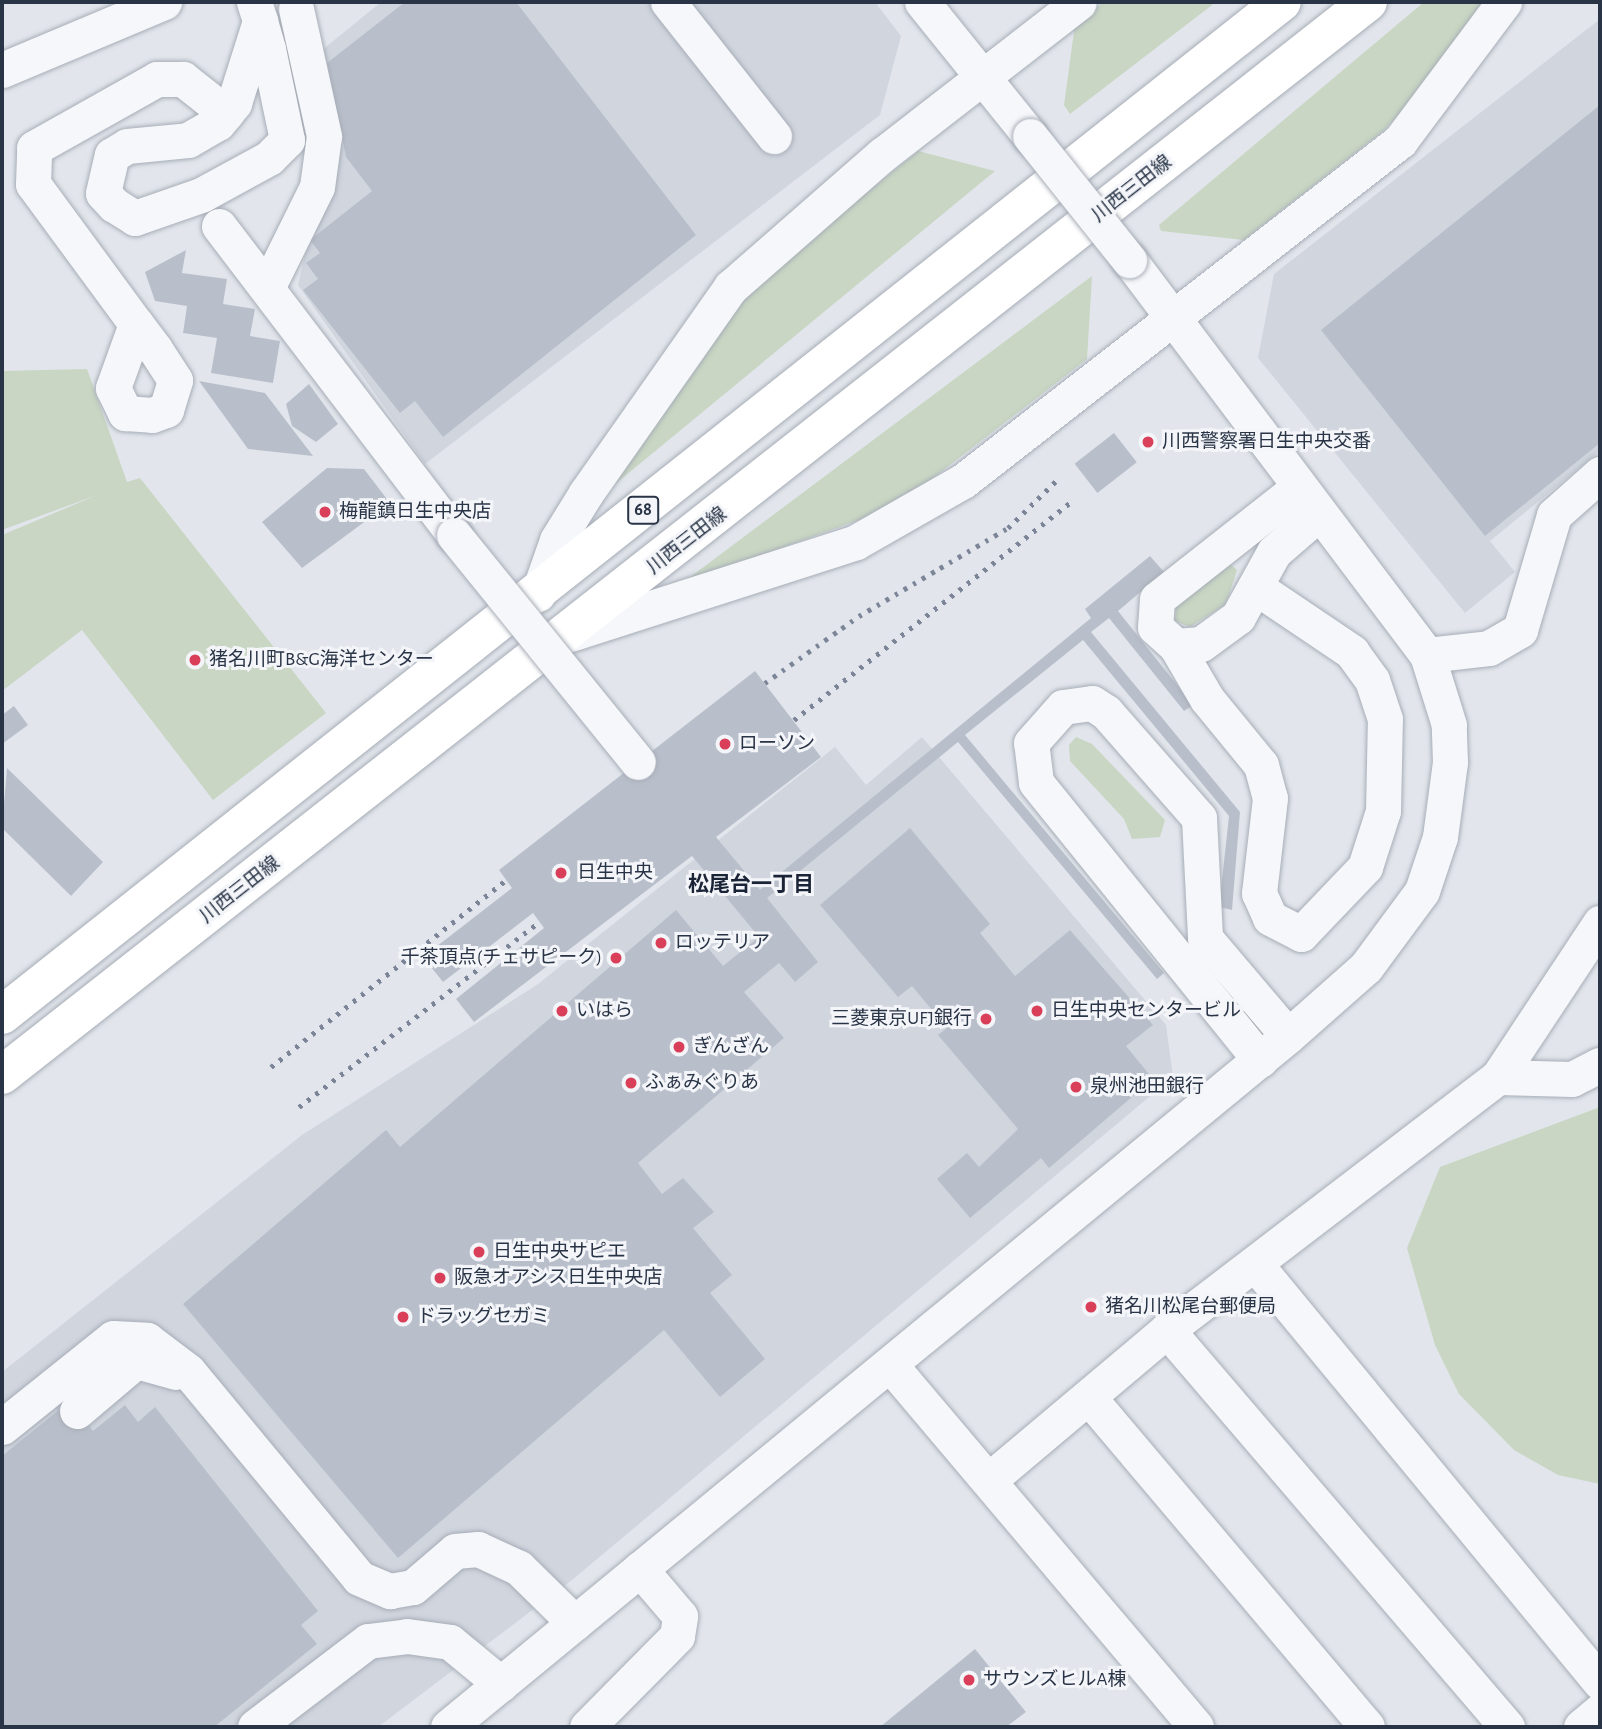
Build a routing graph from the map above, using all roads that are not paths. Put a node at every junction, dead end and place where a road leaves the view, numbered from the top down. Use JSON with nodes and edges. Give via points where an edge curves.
{"nodes":[{"id":1,"x":164,"y":2,"type":"edge"},
{"id":2,"x":668,"y":2,"type":"edge"},
{"id":3,"x":922,"y":2,"type":"edge"},
{"id":4,"x":1079,"y":2,"type":"edge"},
{"id":5,"x":1282,"y":2,"type":"edge"},
{"id":6,"x":1368,"y":2,"type":"edge"},
{"id":7,"x":1504,"y":2,"type":"edge"},
{"id":8,"x":296,"y":9,"type":"dead end"},
{"id":9,"x":257,"y":11,"type":"edge"},
{"id":10,"x":2,"y":70,"type":"edge"},
{"id":11,"x":983,"y":78,"type":"junction"},
{"id":12,"x":226,"y":113,"type":"junction"},
{"id":13,"x":774,"y":136,"type":"dead end"},
{"id":14,"x":219,"y":226,"type":"dead end"},
{"id":15,"x":268,"y":286,"type":"junction"},
{"id":16,"x":1169,"y":317,"type":"junction"},
{"id":17,"x":136,"y":324,"type":"dead end"},
{"id":18,"x":1600,"y":474,"type":"edge"},
{"id":19,"x":1308,"y":501,"type":"junction"},
{"id":20,"x":1257,"y":588,"type":"junction"},
{"id":21,"x":538,"y":594,"type":"junction"},
{"id":22,"x":570,"y":634,"type":"junction"},
{"id":23,"x":1176,"y":646,"type":"junction"},
{"id":24,"x":1427,"y":655,"type":"junction"},
{"id":25,"x":638,"y":762,"type":"dead end"},
{"id":26,"x":1600,"y":923,"type":"edge"},
{"id":27,"x":2,"y":1015,"type":"edge"},
{"id":28,"x":1288,"y":1036,"type":"junction"},
{"id":29,"x":1260,"y":1060,"type":"junction"},
{"id":30,"x":1600,"y":1065,"type":"edge"},
{"id":31,"x":2,"y":1075,"type":"edge"},
{"id":32,"x":1498,"y":1077,"type":"junction"},
{"id":33,"x":1256,"y":1265,"type":"junction"},
{"id":34,"x":1167,"y":1330,"type":"junction"},
{"id":35,"x":892,"y":1367,"type":"junction"},
{"id":36,"x":198,"y":1383,"type":"junction"},
{"id":37,"x":1090,"y":1399,"type":"junction"},
{"id":38,"x":77,"y":1411,"type":"dead end"},
{"id":39,"x":2,"y":1427,"type":"edge"},
{"id":40,"x":989,"y":1480,"type":"junction"},
{"id":41,"x":640,"y":1569,"type":"junction"},
{"id":42,"x":575,"y":1623,"type":"junction"},
{"id":43,"x":1600,"y":1682,"type":"edge"},
{"id":44,"x":501,"y":1684,"type":"junction"},
{"id":45,"x":1600,"y":1712,"type":"edge"},
{"id":46,"x":255,"y":1727,"type":"edge"},
{"id":47,"x":449,"y":1727,"type":"edge"},
{"id":48,"x":587,"y":1727,"type":"edge"},
{"id":49,"x":1196,"y":1727,"type":"edge"},
{"id":50,"x":1367,"y":1727,"type":"edge"},
{"id":51,"x":1507,"y":1727,"type":"edge"},
{"id":52,"x":1581,"y":1727,"type":"edge"}],
"edges":[{"from":1,"to":10,"type":"street"},
{"from":2,"to":13,"type":"street"},
{"from":3,"to":11,"type":"street"},
{"from":4,"to":11,"type":"street"},
{"from":5,"to":21,"type":"main road","number":"68"},
{"from":6,"to":22,"type":"main road","name":"川西三田線"},
{"from":7,"to":16,"type":"street","via":[[1400,141]]},
{"from":8,"to":15,"type":"street","via":[[324,136],[317,187]]},
{"from":9,"to":12,"type":"street","via":[[246,75]]},
{"from":9,"to":12,"type":"street","via":[[287,140],[269,158],[201,195],[135,218],[103,193],[111,155],[127,146],[188,140]]},
{"from":11,"to":16,"type":"street","bridge":true},
{"from":11,"to":21,"type":"street","via":[[871,163],[731,287],[586,493],[557,540]]},
{"from":12,"to":17,"type":"street","via":[[183,79],[157,79],[34,148],[33,184]]},
{"from":14,"to":15,"type":"street"},
{"from":15,"to":25,"type":"street","bridge":true,"via":[[454,535]]},
{"from":16,"to":19,"type":"street"},
{"from":16,"to":22,"type":"street","via":[[1029,432],[915,512],[856,542]]},
{"from":18,"to":24,"type":"street","via":[[1554,515],[1520,630],[1489,648]]},
{"from":19,"to":20,"type":"street","via":[[1273,552]]},
{"from":19,"to":23,"type":"street","via":[[1157,599],[1151,616],[1155,627]]},
{"from":19,"to":24,"type":"street"},
{"from":20,"to":23,"type":"street","via":[[1238,617],[1201,644]]},
{"from":20,"to":23,"type":"street","via":[[1352,652],[1372,680],[1385,719],[1383,811],[1365,867],[1301,934],[1270,918],[1259,894],[1270,798],[1261,765],[1207,699]]},
{"from":21,"to":27,"type":"main road","number":"68"},
{"from":22,"to":31,"type":"main road","name":"川西三田線"},
{"from":24,"to":28,"type":"street","via":[[1444,702],[1450,762],[1432,867],[1399,928]]},
{"from":26,"to":32,"type":"street"},
{"from":28,"to":29,"type":"street"},
{"from":28,"to":29,"type":"street","via":[[1205,937],[1199,818],[1107,712],[1092,703],[1063,707],[1031,743],[1036,782]]},
{"from":29,"to":35,"type":"street"},
{"from":30,"to":32,"type":"street","via":[[1572,1079]]},
{"from":32,"to":33,"type":"street"},
{"from":33,"to":34,"type":"street"},
{"from":33,"to":43,"type":"street"},
{"from":34,"to":37,"type":"street"},
{"from":34,"to":51,"type":"street"},
{"from":35,"to":40,"type":"street"},
{"from":35,"to":41,"type":"street"},
{"from":36,"to":38,"type":"street","via":[[136,1360]]},
{"from":36,"to":39,"type":"street","via":[[147,1340],[113,1338]]},
{"from":36,"to":42,"type":"street","via":[[359,1577],[390,1591],[414,1587],[455,1551],[478,1549],[519,1568]]},
{"from":37,"to":40,"type":"street"},
{"from":37,"to":50,"type":"street"},
{"from":40,"to":49,"type":"street"},
{"from":41,"to":42,"type":"street"},
{"from":41,"to":48,"type":"street","via":[[680,1616],[677,1636]]},
{"from":42,"to":44,"type":"street"},
{"from":44,"to":46,"type":"street","via":[[450,1642],[407,1636],[368,1641]]},
{"from":44,"to":47,"type":"street"},
{"from":45,"to":52,"type":"street"}]}
